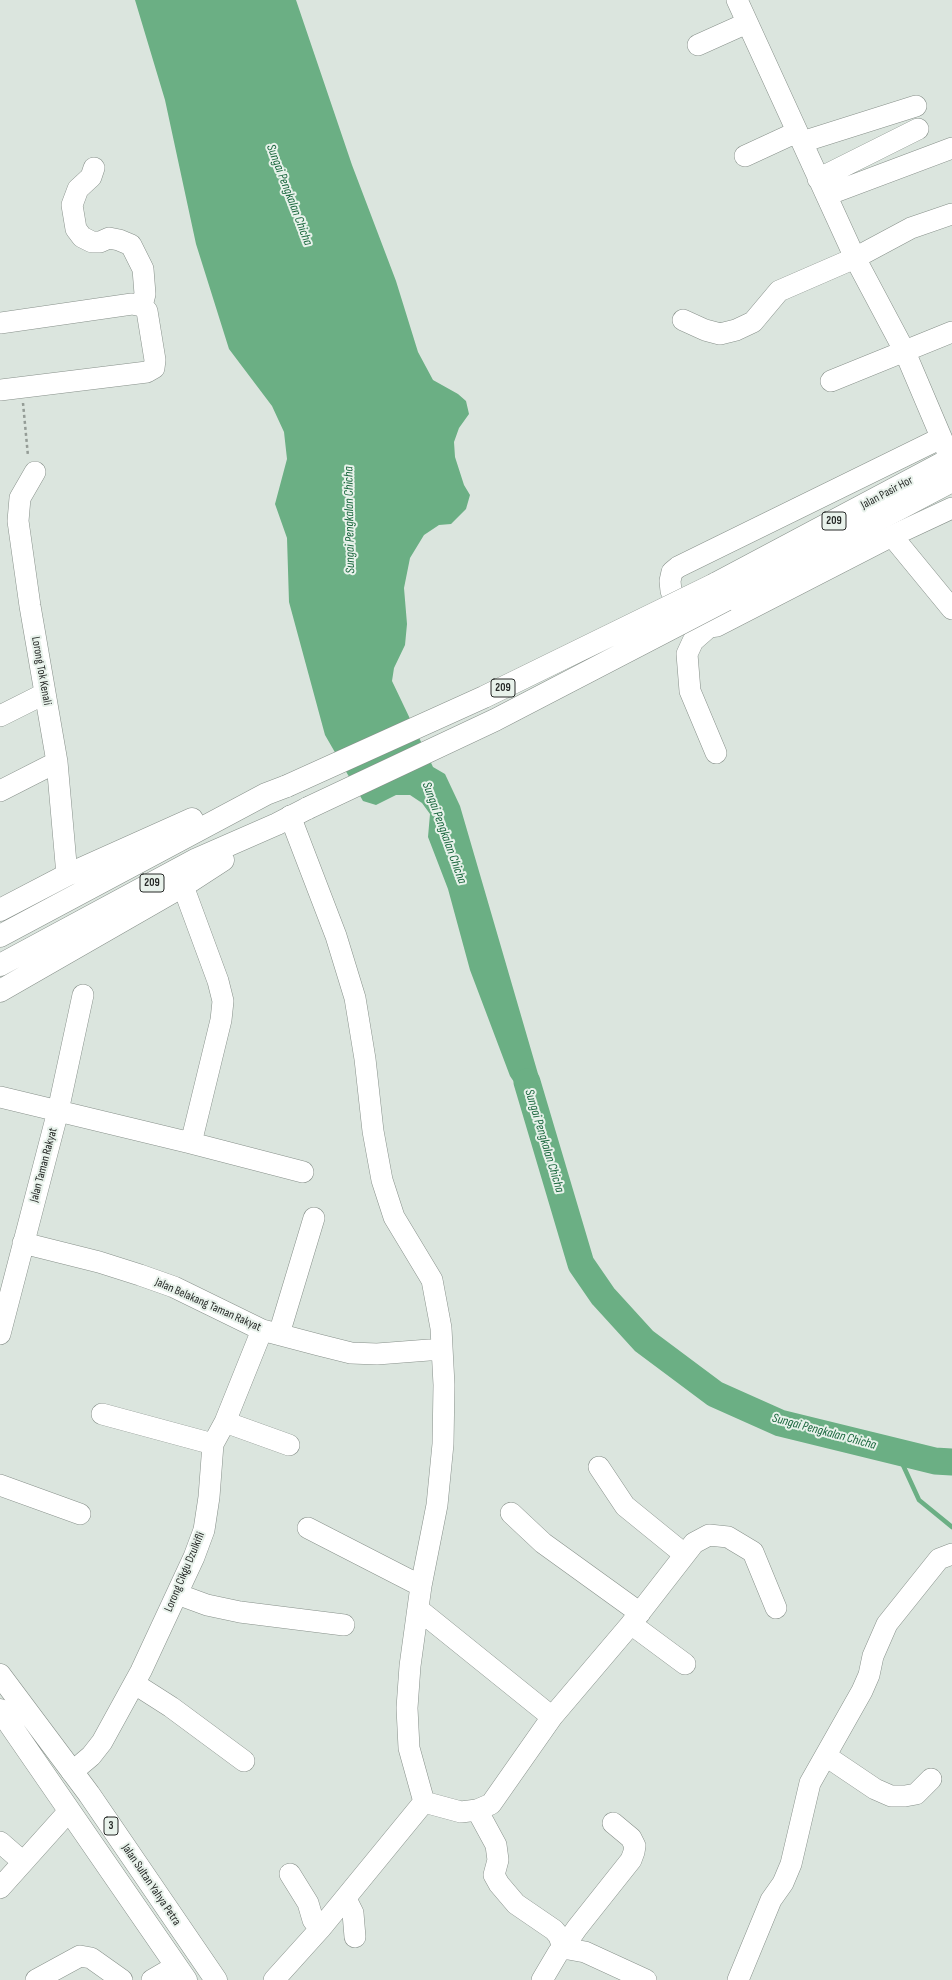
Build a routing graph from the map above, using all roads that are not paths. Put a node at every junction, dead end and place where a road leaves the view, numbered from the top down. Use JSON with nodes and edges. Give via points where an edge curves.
{"nodes":[{"id":1,"x":737,"y":0,"type":"edge"},
{"id":2,"x":747,"y":23,"type":"junction"},
{"id":3,"x":698,"y":45,"type":"dead end"},
{"id":4,"x":916,"y":106,"type":"dead end"},
{"id":5,"x":918,"y":129,"type":"dead end"},
{"id":6,"x":799,"y":137,"type":"junction"},
{"id":7,"x":952,"y":148,"type":"edge"},
{"id":8,"x":745,"y":156,"type":"dead end"},
{"id":9,"x":94,"y":168,"type":"dead end"},
{"id":10,"x":822,"y":187,"type":"junction"},
{"id":11,"x":952,"y":214,"type":"edge"},
{"id":12,"x":856,"y":258,"type":"junction"},
{"id":13,"x":142,"y":306,"type":"junction"},
{"id":14,"x":683,"y":320,"type":"dead end"},
{"id":15,"x":0,"y":323,"type":"edge"},
{"id":16,"x":952,"y":332,"type":"edge"},
{"id":17,"x":905,"y":352,"type":"junction"},
{"id":18,"x":831,"y":381,"type":"dead end"},
{"id":19,"x":0,"y":390,"type":"edge"},
{"id":20,"x":941,"y":438,"type":"junction"},
{"id":21,"x":951,"y":458,"type":"edge"},
{"id":22,"x":35,"y":472,"type":"road end"},
{"id":23,"x":952,"y":481,"type":"edge"},
{"id":24,"x":952,"y":508,"type":"edge"},
{"id":25,"x":892,"y":536,"type":"junction"},
{"id":26,"x":721,"y":592,"type":"junction"},
{"id":27,"x":952,"y":609,"type":"edge"},
{"id":28,"x":709,"y":628,"type":"junction"},
{"id":29,"x":44,"y":694,"type":"junction"},
{"id":30,"x":0,"y":716,"type":"edge"},
{"id":31,"x":716,"y":754,"type":"dead end"},
{"id":32,"x":57,"y":762,"type":"junction"},
{"id":33,"x":0,"y":791,"type":"edge"},
{"id":34,"x":266,"y":794,"type":"junction"},
{"id":35,"x":292,"y":816,"type":"junction"},
{"id":36,"x":67,"y":875,"type":"junction"},
{"id":37,"x":183,"y":886,"type":"junction"},
{"id":38,"x":0,"y":910,"type":"edge"},
{"id":39,"x":0,"y":936,"type":"edge"},
{"id":40,"x":0,"y":965,"type":"edge"},
{"id":41,"x":0,"y":991,"type":"edge"},
{"id":42,"x":83,"y":995,"type":"dead end"},
{"id":43,"x":0,"y":1097,"type":"edge"},
{"id":44,"x":58,"y":1111,"type":"junction"},
{"id":45,"x":190,"y":1143,"type":"junction"},
{"id":46,"x":303,"y":1172,"type":"dead end"},
{"id":47,"x":314,"y":1218,"type":"dead end"},
{"id":48,"x":23,"y":1243,"type":"junction"},
{"id":49,"x":270,"y":1332,"type":"junction"},
{"id":50,"x":0,"y":1334,"type":"edge"},
{"id":51,"x":442,"y":1349,"type":"junction"},
{"id":52,"x":102,"y":1414,"type":"dead end"},
{"id":53,"x":225,"y":1422,"type":"junction"},
{"id":54,"x":213,"y":1444,"type":"junction"},
{"id":55,"x":289,"y":1445,"type":"dead end"},
{"id":56,"x":599,"y":1467,"type":"dead end"},
{"id":57,"x":0,"y":1485,"type":"edge"},
{"id":58,"x":511,"y":1513,"type":"dead end"},
{"id":59,"x":80,"y":1514,"type":"dead end"},
{"id":60,"x":308,"y":1528,"type":"dead end"},
{"id":61,"x":684,"y":1554,"type":"junction"},
{"id":62,"x":952,"y":1554,"type":"edge"},
{"id":63,"x":421,"y":1586,"type":"junction"},
{"id":64,"x":177,"y":1594,"type":"junction"},
{"id":65,"x":776,"y":1608,"type":"dead end"},
{"id":66,"x":418,"y":1609,"type":"junction"},
{"id":67,"x":635,"y":1618,"type":"junction"},
{"id":68,"x":344,"y":1625,"type":"dead end"},
{"id":69,"x":685,"y":1664,"type":"dead end"},
{"id":70,"x":0,"y":1675,"type":"edge"},
{"id":71,"x":135,"y":1684,"type":"junction"},
{"id":72,"x":2,"y":1715,"type":"edge"},
{"id":73,"x":552,"y":1717,"type":"junction"},
{"id":74,"x":826,"y":1756,"type":"junction"},
{"id":75,"x":244,"y":1762,"type":"dead end"},
{"id":76,"x":72,"y":1772,"type":"junction"},
{"id":77,"x":931,"y":1779,"type":"dead end"},
{"id":78,"x":89,"y":1794,"type":"junction"},
{"id":79,"x":424,"y":1802,"type":"junction"},
{"id":80,"x":477,"y":1810,"type":"junction"},
{"id":81,"x":73,"y":1816,"type":"junction"},
{"id":82,"x":613,"y":1823,"type":"dead end"},
{"id":83,"x":0,"y":1842,"type":"edge"},
{"id":84,"x":23,"y":1862,"type":"junction"},
{"id":85,"x":290,"y":1874,"type":"dead end"},
{"id":86,"x":0,"y":1888,"type":"edge"},
{"id":87,"x":346,"y":1899,"type":"junction"},
{"id":88,"x":320,"y":1929,"type":"junction"},
{"id":89,"x":355,"y":1937,"type":"dead end"},
{"id":90,"x":563,"y":1948,"type":"junction"},
{"id":91,"x":181,"y":1973,"type":"edge"},
{"id":92,"x":38,"y":1979,"type":"edge"},
{"id":93,"x":122,"y":1980,"type":"edge"},
{"id":94,"x":152,"y":1980,"type":"edge"},
{"id":95,"x":216,"y":1980,"type":"edge"},
{"id":96,"x":274,"y":1980,"type":"edge"},
{"id":97,"x":542,"y":1980,"type":"edge"},
{"id":98,"x":646,"y":1980,"type":"edge"},
{"id":99,"x":738,"y":1980,"type":"edge"}],
"edges":[{"from":1,"to":2,"type":"street"},
{"from":2,"to":3,"type":"street"},
{"from":2,"to":6,"type":"street"},
{"from":4,"to":6,"type":"street"},
{"from":5,"to":10,"type":"street"},
{"from":6,"to":8,"type":"street"},
{"from":6,"to":10,"type":"street"},
{"from":7,"to":10,"type":"street"},
{"from":9,"to":13,"type":"street","via":[[91,177],[78,189],[72,205],[76,229],[82,237],[92,242],[108,238],[131,245],[143,269],[145,294]]},
{"from":10,"to":12,"type":"street"},
{"from":11,"to":12,"type":"street","via":[[911,228]]},
{"from":12,"to":14,"type":"street","via":[[779,291],[753,322],[736,330],[720,334]]},
{"from":12,"to":17,"type":"street"},
{"from":13,"to":15,"type":"street","via":[[132,304]]},
{"from":13,"to":19,"type":"street","via":[[147,312],[154,368],[147,372]]},
{"from":16,"to":17,"type":"street"},
{"from":17,"to":18,"type":"street"},
{"from":17,"to":20,"type":"street"},
{"from":20,"to":21,"type":"street"},
{"from":20,"to":28,"type":"street","via":[[678,567],[672,572],[671,591],[694,620]]},
{"from":21,"to":26,"type":"main road","name":"Jalan Pasir Hor","number":"209"},
{"from":22,"to":29,"type":"street","name":"Lorong Tok Kenali","via":[[20,498],[18,521]]},
{"from":23,"to":26,"type":"main road","name":"Jalan Pasir Hor","number":"209"},
{"from":24,"to":25,"type":"street"},
{"from":25,"to":27,"type":"street"},
{"from":25,"to":28,"type":"street"},
{"from":26,"to":34,"type":"main road","number":"209","bridge":true},
{"from":26,"to":35,"type":"main road","number":"209","bridge":true,"via":[[495,720]]},
{"from":28,"to":31,"type":"street","via":[[693,641],[686,654],[690,691]]},
{"from":29,"to":30,"type":"street"},
{"from":29,"to":32,"type":"street","name":"Lorong Tok Kenali"},
{"from":32,"to":33,"type":"street"},
{"from":32,"to":36,"type":"street","name":"Lorong Tok Kenali"},
{"from":34,"to":36,"type":"main road","via":[[183,823]]},
{"from":34,"to":39,"type":"main road","number":"209"},
{"from":35,"to":37,"type":"main road"},
{"from":35,"to":40,"type":"main road","number":"209","via":[[197,859]]},
{"from":35,"to":51,"type":"street","via":[[336,936],[355,998],[382,1180],[394,1217],[432,1280],[441,1328]]},
{"from":36,"to":38,"type":"main road"},
{"from":37,"to":41,"type":"main road"},
{"from":37,"to":45,"type":"street","via":[[218,981],[222,1001],[220,1020]]},
{"from":42,"to":44,"type":"street","name":"Jalan Taman Rakyat"},
{"from":43,"to":44,"type":"street"},
{"from":44,"to":45,"type":"street"},
{"from":44,"to":48,"type":"street","name":"Jalan Taman Rakyat"},
{"from":45,"to":46,"type":"street"},
{"from":47,"to":49,"type":"street","name":"Lorong Cikgu Dzulkifli"},
{"from":48,"to":49,"type":"street","name":"Jalan Belakang Taman Rakyat","via":[[99,1262],[174,1287]]},
{"from":48,"to":50,"type":"street","name":"Jalan Taman Rakyat"},
{"from":49,"to":51,"type":"street","name":"Jalan Belakang Taman Rakyat","via":[[351,1352],[377,1354]]},
{"from":49,"to":53,"type":"street","name":"Lorong Cikgu Dzulkifli"},
{"from":51,"to":63,"type":"street","via":[[443,1444],[437,1505]]},
{"from":52,"to":54,"type":"street"},
{"from":53,"to":54,"type":"street","name":"Lorong Cikgu Dzulkifli"},
{"from":53,"to":55,"type":"street"},
{"from":54,"to":64,"type":"street","name":"Lorong Cikgu Dzulkifli","via":[[204,1530]]},
{"from":56,"to":61,"type":"street","via":[[625,1506]]},
{"from":57,"to":59,"type":"street"},
{"from":58,"to":67,"type":"street","via":[[543,1543]]},
{"from":60,"to":63,"type":"street"},
{"from":61,"to":65,"type":"street","via":[[694,1543],[709,1535],[728,1537],[753,1552]]},
{"from":61,"to":67,"type":"street"},
{"from":62,"to":74,"type":"street","via":[[939,1559],[887,1624],[862,1691]]},
{"from":63,"to":66,"type":"street"},
{"from":64,"to":68,"type":"street","via":[[207,1605],[240,1612]]},
{"from":64,"to":71,"type":"street","name":"Lorong Cikgu Dzulkifli"},
{"from":66,"to":73,"type":"street"},
{"from":66,"to":79,"type":"street","via":[[407,1708],[409,1748]]},
{"from":67,"to":69,"type":"street"},
{"from":67,"to":73,"type":"street"},
{"from":70,"to":76,"type":"main road","name":"Jalan Sultan Yahya Petra","number":"3"},
{"from":71,"to":75,"type":"street","via":[[171,1707]]},
{"from":71,"to":76,"type":"street","name":"Lorong Cikgu Dzulkifli","via":[[102,1742],[91,1756]]},
{"from":72,"to":81,"type":"main road","name":"Jalan Sultan Yahya Petra","number":"3"},
{"from":73,"to":80,"type":"street","via":[[491,1804]]},
{"from":74,"to":77,"type":"street","via":[[875,1789],[890,1796],[916,1794]]},
{"from":74,"to":99,"type":"street","via":[[810,1783],[791,1864],[783,1883],[771,1900]]},
{"from":76,"to":78,"type":"main road","name":"Jalan Sultan Yahya Petra","number":"3"},
{"from":78,"to":81,"type":"main road","via":[[92,1816],[86,1822]]},
{"from":78,"to":95,"type":"main road","name":"Jalan Sultan Yahya Petra","number":"3"},
{"from":79,"to":80,"type":"street","via":[[461,1812]]},
{"from":79,"to":87,"type":"street"},
{"from":80,"to":90,"type":"street","via":[[496,1845],[498,1860],[494,1875],[499,1884],[516,1904],[554,1930]]},
{"from":81,"to":84,"type":"street"},
{"from":81,"to":91,"type":"main road","name":"Jalan Sultan Yahya Petra","number":"3"},
{"from":82,"to":90,"type":"street","via":[[631,1838],[635,1846],[631,1860]]},
{"from":83,"to":84,"type":"street"},
{"from":84,"to":86,"type":"street"},
{"from":85,"to":88,"type":"street"},
{"from":87,"to":88,"type":"street"},
{"from":87,"to":89,"type":"street","via":[[353,1913]]},
{"from":88,"to":96,"type":"street"},
{"from":90,"to":97,"type":"street"},
{"from":90,"to":98,"type":"street","via":[[585,1952]]},
{"from":91,"to":94,"type":"street"},
{"from":92,"to":93,"type":"street","via":[[80,1956],[91,1958]]}]}
